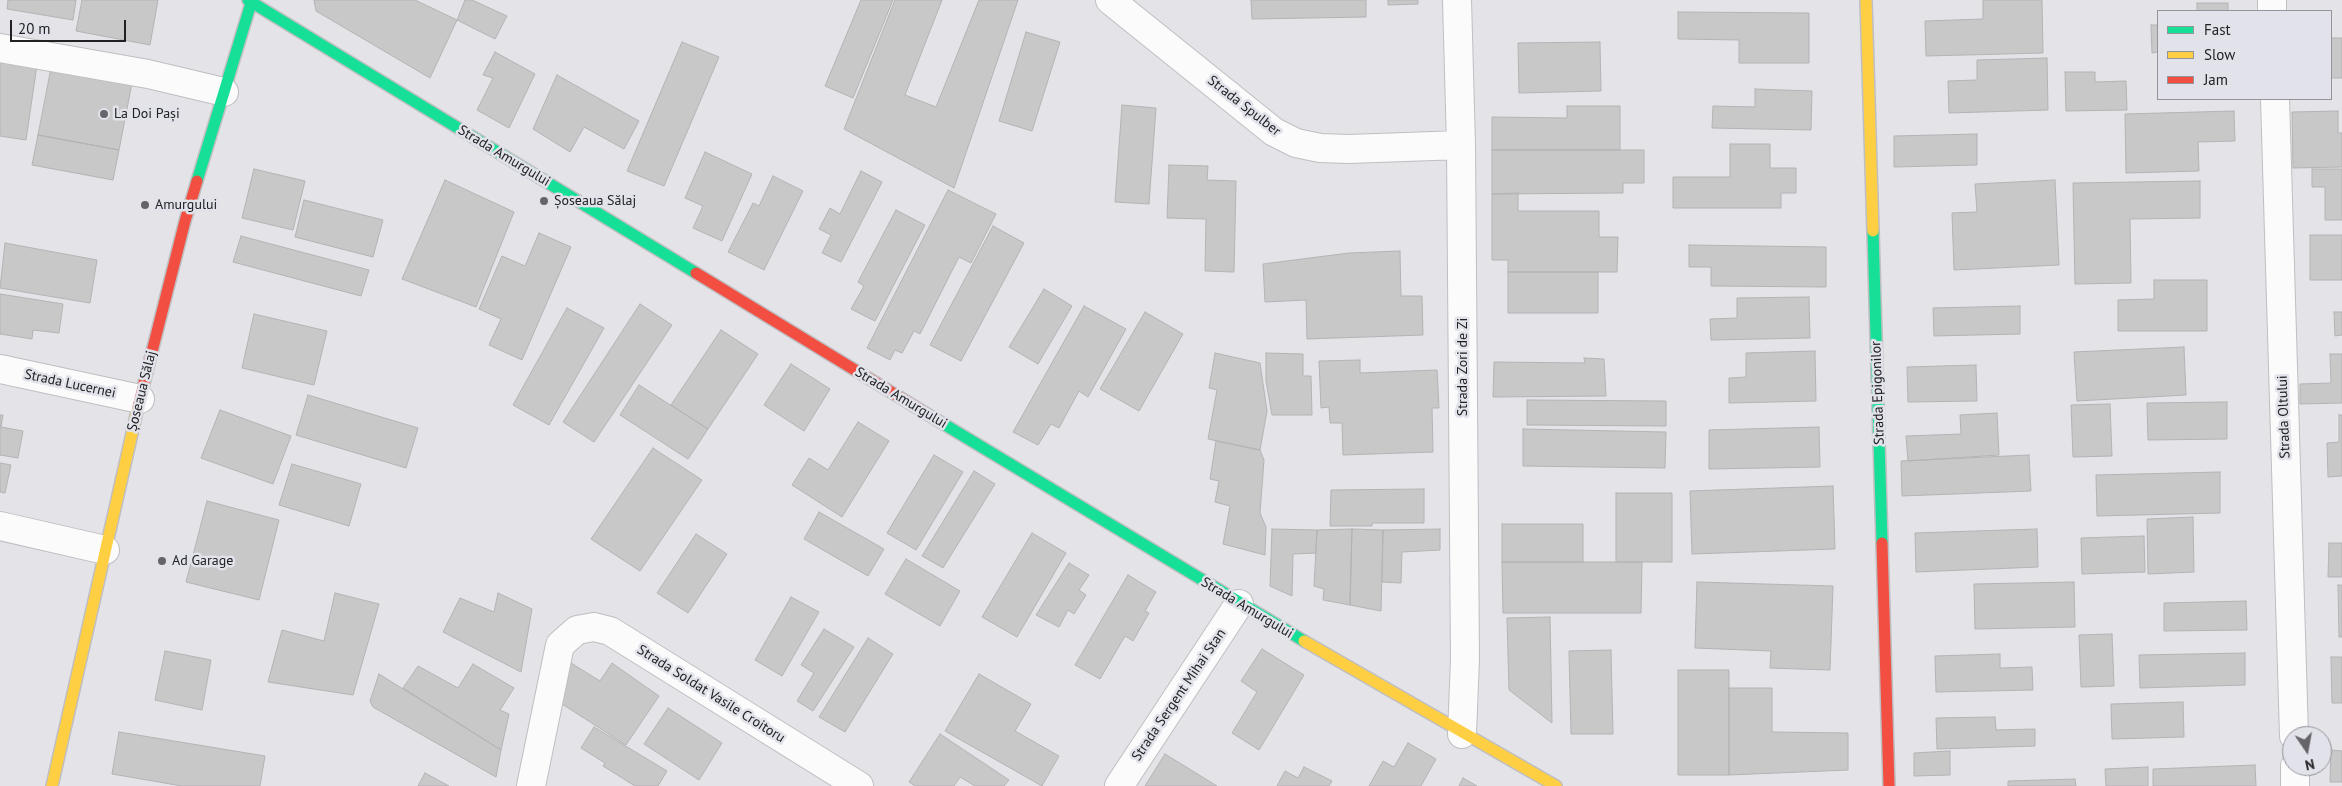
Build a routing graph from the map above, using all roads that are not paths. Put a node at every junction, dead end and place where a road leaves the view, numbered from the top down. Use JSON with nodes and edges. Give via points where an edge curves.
{"nodes":[{"id":1,"x":1110,"y":0,"type":"edge"},
{"id":2,"x":1457,"y":0,"type":"edge"},
{"id":3,"x":1866,"y":0,"type":"edge"},
{"id":4,"x":250,"y":1,"type":"edge"},
{"id":5,"x":0,"y":48,"type":"edge"},
{"id":6,"x":224,"y":92,"type":"junction"},
{"id":7,"x":2275,"y":100,"type":"edge"},
{"id":8,"x":1462,"y":145,"type":"junction"},
{"id":9,"x":0,"y":369,"type":"edge"},
{"id":10,"x":140,"y":399,"type":"junction"},
{"id":11,"x":0,"y":526,"type":"edge"},
{"id":12,"x":105,"y":550,"type":"junction"},
{"id":13,"x":1239,"y":604,"type":"junction"},
{"id":14,"x":2294,"y":726,"type":"edge"},
{"id":15,"x":1462,"y":734,"type":"junction"},
{"id":16,"x":52,"y":786,"type":"edge"},
{"id":17,"x":531,"y":786,"type":"edge"},
{"id":18,"x":859,"y":786,"type":"edge"},
{"id":19,"x":1119,"y":786,"type":"edge"},
{"id":20,"x":1556,"y":786,"type":"edge"},
{"id":21,"x":1889,"y":786,"type":"edge"}],
"edges":[{"from":1,"to":8,"type":"street","name":"Strada Spulber","via":[[1274,132],[1296,143],[1349,149]]},
{"from":2,"to":8,"type":"street","name":"Strada Zori de Zi"},
{"from":3,"to":21,"type":"street","name":"Strada Epigonilor"},
{"from":4,"to":6,"type":"street","name":"Șoseaua Sălaj"},
{"from":4,"to":13,"type":"street","name":"Strada Amurgului"},
{"from":5,"to":6,"type":"street","via":[[148,74]]},
{"from":6,"to":10,"type":"street","name":"Șoseaua Sălaj","via":[[185,221]]},
{"from":7,"to":14,"type":"street","name":"Strada Oltului"},
{"from":8,"to":15,"type":"street","name":"Strada Zori de Zi"},
{"from":9,"to":10,"type":"street","name":"Strada Lucernei"},
{"from":10,"to":12,"type":"street","name":"Șoseaua Sălaj"},
{"from":11,"to":12,"type":"street"},
{"from":12,"to":16,"type":"street","name":"Șoseaua Sălaj"},
{"from":13,"to":15,"type":"street","name":"Strada Amurgului"},
{"from":13,"to":19,"type":"street","name":"Strada Sergent Mihai Stan"},
{"from":15,"to":20,"type":"street","name":"Strada Amurgului"},
{"from":17,"to":18,"type":"street","name":"Strada Soldat Vasile Croitoru","via":[[560,644],[577,630],[594,627],[610,631]]}]}
